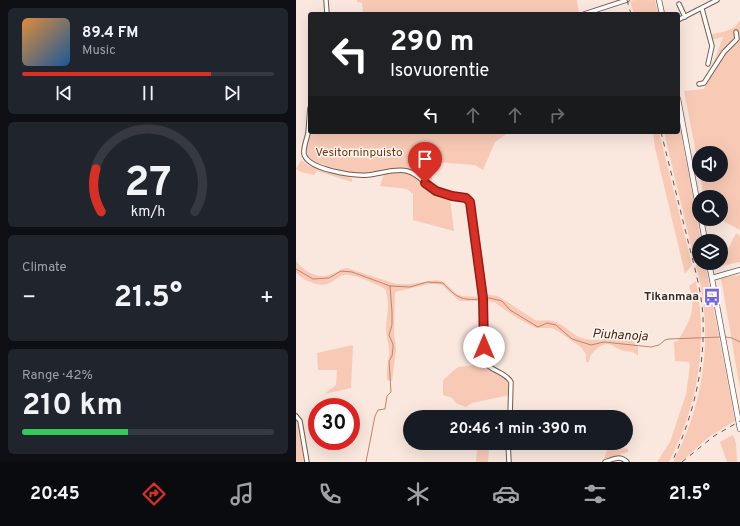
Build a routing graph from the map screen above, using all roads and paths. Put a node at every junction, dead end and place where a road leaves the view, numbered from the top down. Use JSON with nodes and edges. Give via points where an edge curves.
{"nodes":[{"id":1,"x":326,"y":0,"type":"edge"},
{"id":2,"x":627,"y":0,"type":"edge"},
{"id":3,"x":660,"y":0,"type":"edge"},
{"id":4,"x":717,"y":0,"type":"edge"},
{"id":5,"x":679,"y":4,"type":"dead end"},
{"id":6,"x":702,"y":9,"type":"junction"},
{"id":7,"x":328,"y":12,"type":"edge"},
{"id":8,"x":590,"y":12,"type":"edge"},
{"id":9,"x":662,"y":12,"type":"edge"},
{"id":10,"x":685,"y":17,"type":"junction"},
{"id":11,"x":680,"y":19,"type":"edge"},
{"id":12,"x":736,"y":32,"type":"dead end"},
{"id":13,"x":708,"y":64,"type":"dead end"},
{"id":14,"x":699,"y":84,"type":"dead end"},
{"id":15,"x":680,"y":110,"type":"edge"},
{"id":16,"x":308,"y":133,"type":"edge"},
{"id":17,"x":695,"y":190,"type":"edge"},
{"id":18,"x":710,"y":270,"type":"edge"},
{"id":19,"x":740,"y":270,"type":"edge"},
{"id":20,"x":712,"y":278,"type":"junction"},
{"id":21,"x":510,"y":410,"type":"edge"},
{"id":22,"x":296,"y":416,"type":"edge"},
{"id":23,"x":740,"y":429,"type":"edge"},
{"id":24,"x":508,"y":450,"type":"edge"},
{"id":25,"x":307,"y":462,"type":"edge"},
{"id":26,"x":509,"y":462,"type":"edge"},
{"id":27,"x":605,"y":462,"type":"edge"},
{"id":28,"x":627,"y":462,"type":"edge"}],
"edges":[{"from":1,"to":7,"type":"street"},
{"from":2,"to":8,"type":"street"},
{"from":3,"to":9,"type":"main road"},
{"from":4,"to":6,"type":"street"},
{"from":5,"to":10,"type":"street"},
{"from":6,"to":10,"type":"street"},
{"from":6,"to":13,"type":"street","via":[[712,46]]},
{"from":10,"to":11,"type":"street"},
{"from":12,"to":14,"type":"street","via":[[737,39],[704,83]]},
{"from":15,"to":17,"type":"main road"},
{"from":16,"to":21,"type":"street","via":[[304,152],[307,159],[313,163],[338,173],[353,175],[408,171],[436,191],[469,199],[483,298],[484,361],[511,382]]},
{"from":18,"to":20,"type":"main road"},
{"from":19,"to":20,"type":"main road"},
{"from":20,"to":23,"type":"main road"},
{"from":22,"to":25,"type":"street","via":[[300,421]]},
{"from":24,"to":26,"type":"street"},
{"from":27,"to":28,"type":"street","via":[[623,458]]}]}
